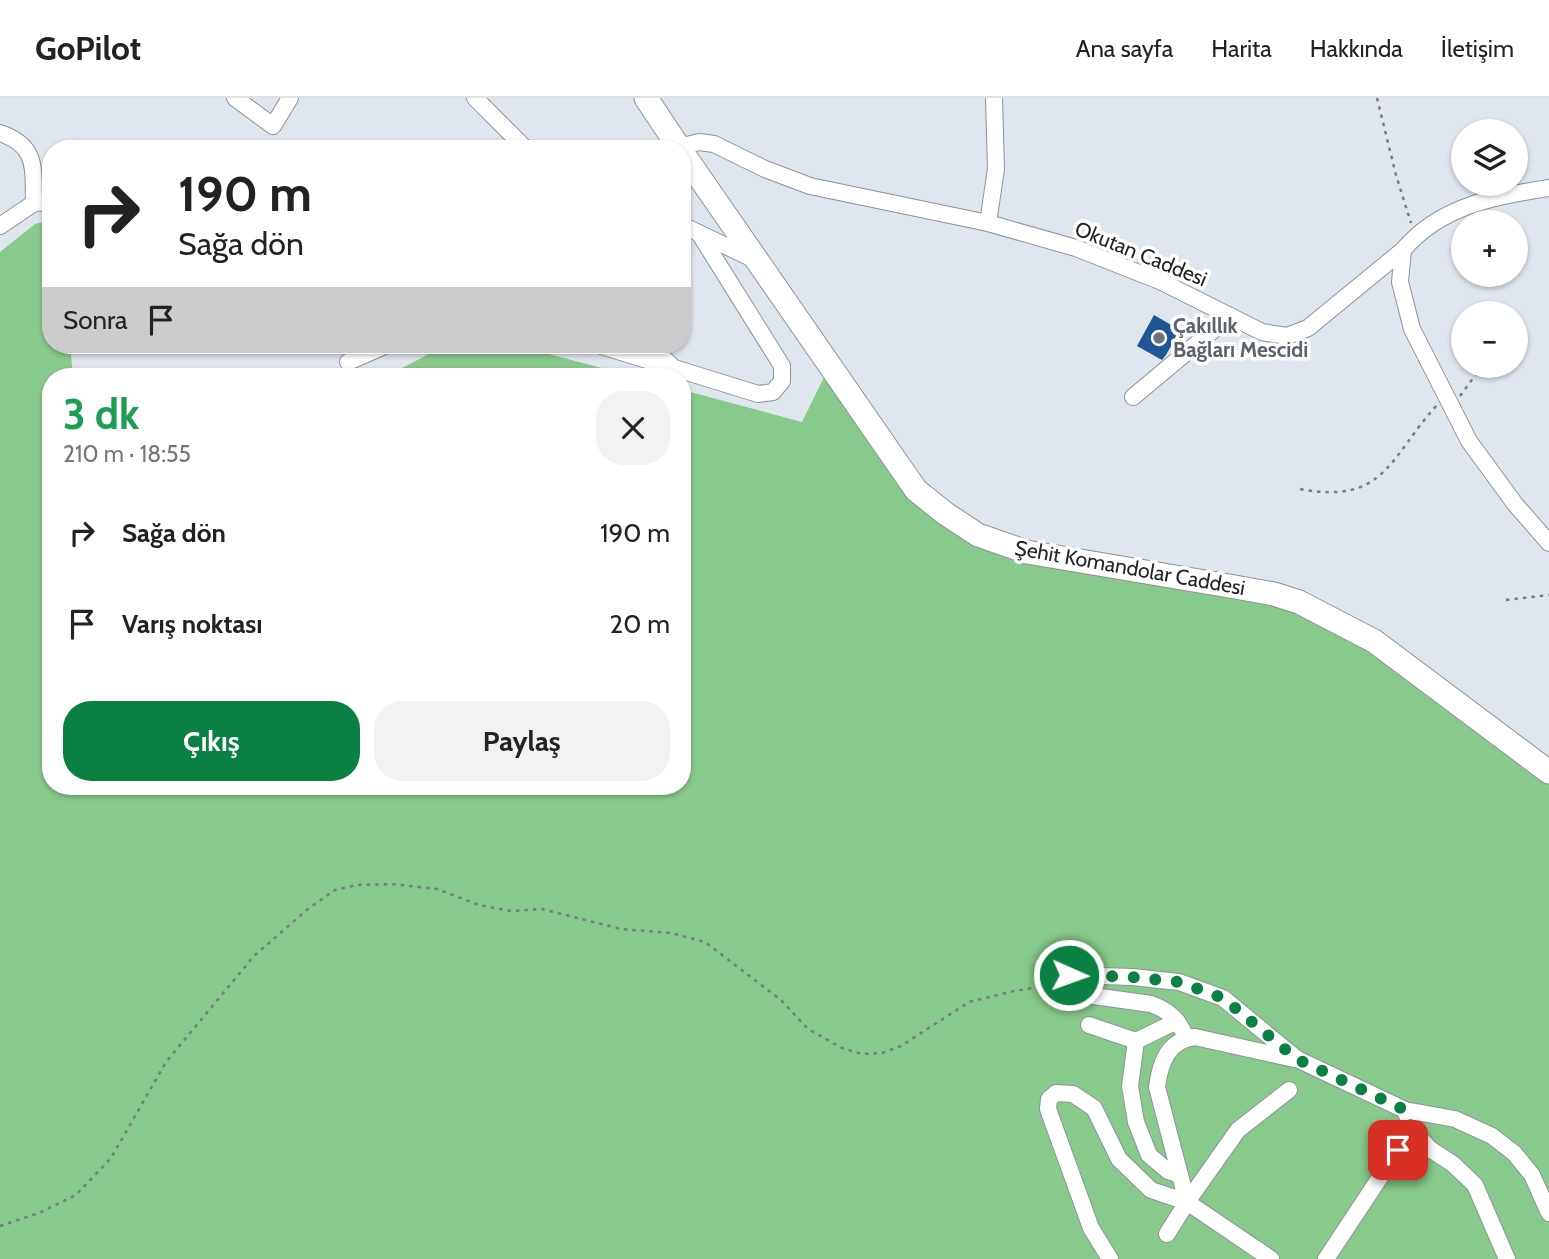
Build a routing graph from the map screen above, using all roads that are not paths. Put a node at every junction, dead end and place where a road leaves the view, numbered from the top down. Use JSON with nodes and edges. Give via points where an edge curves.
{"nodes":[{"id":1,"x":235,"y":98,"type":"edge"},
{"id":2,"x":290,"y":98,"type":"edge"},
{"id":3,"x":475,"y":98,"type":"edge"},
{"id":4,"x":646,"y":98,"type":"edge"},
{"id":5,"x":994,"y":98,"type":"edge"},
{"id":6,"x":0,"y":133,"type":"edge"},
{"id":7,"x":517,"y":140,"type":"edge"},
{"id":8,"x":674,"y":140,"type":"edge"},
{"id":9,"x":691,"y":145,"type":"edge"},
{"id":10,"x":691,"y":164,"type":"edge"},
{"id":11,"x":1549,"y":188,"type":"edge"},
{"id":12,"x":34,"y":203,"type":"junction"},
{"id":13,"x":42,"y":203,"type":"edge"},
{"id":14,"x":988,"y":223,"type":"junction"},
{"id":15,"x":0,"y":226,"type":"edge"},
{"id":16,"x":691,"y":229,"type":"edge"},
{"id":17,"x":699,"y":233,"type":"junction"},
{"id":18,"x":1403,"y":250,"type":"junction"},
{"id":19,"x":761,"y":263,"type":"junction"},
{"id":20,"x":1230,"y":316,"type":"junction"},
{"id":21,"x":366,"y":354,"type":"edge"},
{"id":22,"x":628,"y":354,"type":"edge"},
{"id":23,"x":659,"y":354,"type":"edge"},
{"id":24,"x":348,"y":362,"type":"dead end"},
{"id":25,"x":674,"y":368,"type":"joint"},
{"id":26,"x":691,"y":373,"type":"edge"},
{"id":27,"x":1133,"y":397,"type":"dead end"},
{"id":28,"x":1549,"y":543,"type":"edge"},
{"id":29,"x":1549,"y":772,"type":"edge"},
{"id":30,"x":1177,"y":1021,"type":"junction"},
{"id":31,"x":1089,"y":1025,"type":"dead end"},
{"id":32,"x":1186,"y":1038,"type":"junction"},
{"id":33,"x":1136,"y":1041,"type":"junction"},
{"id":34,"x":1297,"y":1059,"type":"junction"},
{"id":35,"x":1289,"y":1090,"type":"dead end"},
{"id":36,"x":1405,"y":1110,"type":"junction"},
{"id":37,"x":1412,"y":1129,"type":"junction"},
{"id":38,"x":1180,"y":1175,"type":"junction"},
{"id":39,"x":1187,"y":1202,"type":"junction"},
{"id":40,"x":1549,"y":1213,"type":"edge"},
{"id":41,"x":1167,"y":1234,"type":"dead end"},
{"id":42,"x":1110,"y":1259,"type":"edge"},
{"id":43,"x":1271,"y":1259,"type":"edge"},
{"id":44,"x":1326,"y":1259,"type":"edge"},
{"id":45,"x":1507,"y":1259,"type":"edge"}],
"edges":[{"from":1,"to":2,"type":"street","via":[[274,126]]},
{"from":3,"to":7,"type":"street"},
{"from":4,"to":8,"type":"main road","name":"Şehit Komandolar Caddesi"},
{"from":5,"to":14,"type":"street","via":[[996,169]]},
{"from":6,"to":12,"type":"street","via":[[16,139],[30,156]]},
{"from":9,"to":14,"type":"street","name":"Okutan Caddesi","via":[[714,144],[810,186]]},
{"from":10,"to":19,"type":"main road","name":"Şehit Komandolar Caddesi"},
{"from":11,"to":18,"type":"street","name":"Okutan Caddesi","via":[[1474,203],[1415,235]]},
{"from":12,"to":13,"type":"street"},
{"from":12,"to":15,"type":"street"},
{"from":14,"to":20,"type":"street","name":"Okutan Caddesi","via":[[1118,263]]},
{"from":16,"to":17,"type":"street"},
{"from":17,"to":19,"type":"street"},
{"from":17,"to":26,"type":"street","via":[[783,373],[773,392],[758,394]]},
{"from":18,"to":20,"type":"street","name":"Okutan Caddesi","via":[[1297,333],[1262,332]]},
{"from":18,"to":28,"type":"street","via":[[1400,282],[1412,329],[1469,441]]},
{"from":19,"to":29,"type":"main road","name":"Şehit Komandolar Caddesi","via":[[916,489],[978,535],[1027,552],[1275,594],[1299,602],[1374,641]]},
{"from":20,"to":27,"type":"street"},
{"from":21,"to":24,"type":"street"},
{"from":22,"to":25,"type":"street"},
{"from":23,"to":25,"type":"street"},
{"from":30,"to":32,"type":"street"},
{"from":30,"to":33,"type":"street"},
{"from":30,"to":34,"type":"street","via":[[1152,1004],[1065,992],[1061,979],[1069,975],[1179,982],[1223,998]]},
{"from":31,"to":33,"type":"street"},
{"from":32,"to":34,"type":"street"},
{"from":32,"to":38,"type":"street","via":[[1165,1056],[1157,1087]]},
{"from":33,"to":38,"type":"street","via":[[1130,1086],[1136,1122],[1149,1156]]},
{"from":34,"to":36,"type":"street"},
{"from":35,"to":39,"type":"street","via":[[1238,1130]]},
{"from":36,"to":37,"type":"street"},
{"from":36,"to":40,"type":"street","via":[[1455,1118],[1492,1136],[1532,1175]]},
{"from":37,"to":44,"type":"street"},
{"from":37,"to":45,"type":"street","via":[[1475,1185]]},
{"from":38,"to":39,"type":"street"},
{"from":39,"to":41,"type":"street"},
{"from":39,"to":42,"type":"street","via":[[1151,1190],[1119,1159],[1094,1108],[1084,1100],[1061,1091],[1052,1096],[1048,1109],[1091,1228]]},
{"from":39,"to":43,"type":"street"}]}
